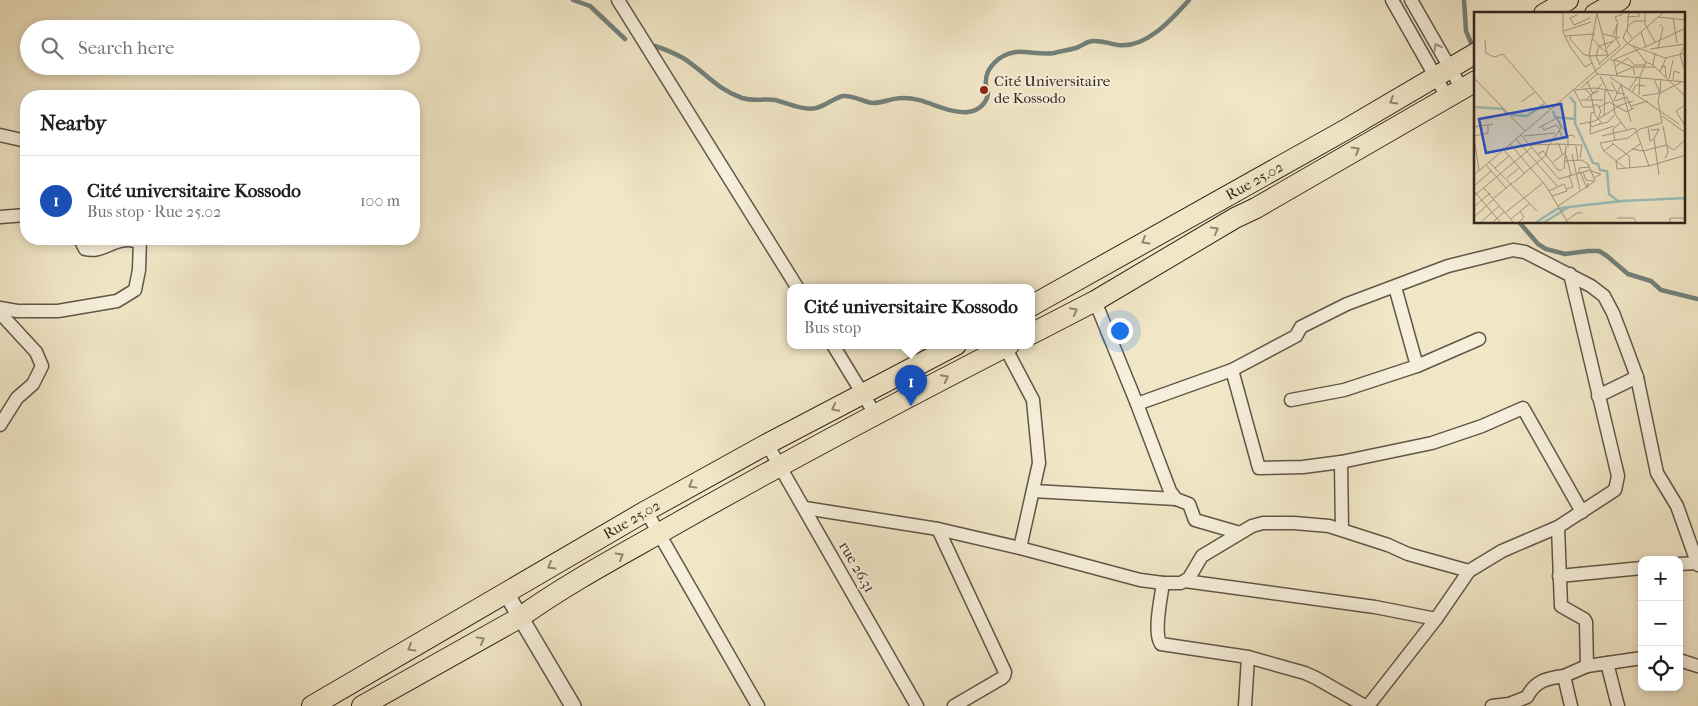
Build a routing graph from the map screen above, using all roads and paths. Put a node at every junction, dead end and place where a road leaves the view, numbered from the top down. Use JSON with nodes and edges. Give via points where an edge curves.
{"nodes":[{"id":1,"x":618,"y":0,"type":"edge"},
{"id":2,"x":1392,"y":0,"type":"edge"},
{"id":3,"x":1410,"y":0,"type":"edge"},
{"id":4,"x":1568,"y":0,"type":"edge"},
{"id":5,"x":1620,"y":0,"type":"edge"},
{"id":6,"x":1547,"y":12,"type":"edge"},
{"id":7,"x":1599,"y":12,"type":"edge"},
{"id":8,"x":1474,"y":54,"type":"edge"},
{"id":9,"x":1442,"y":72,"type":"junction"},
{"id":10,"x":1461,"y":89,"type":"edge"},
{"id":11,"x":0,"y":135,"type":"edge"},
{"id":12,"x":20,"y":140,"type":"edge"},
{"id":13,"x":20,"y":215,"type":"edge"},
{"id":14,"x":0,"y":217,"type":"edge"},
{"id":15,"x":83,"y":245,"type":"edge"},
{"id":16,"x":107,"y":245,"type":"edge"},
{"id":17,"x":140,"y":245,"type":"edge"},
{"id":18,"x":1570,"y":274,"type":"junction"},
{"id":19,"x":795,"y":284,"type":"edge"},
{"id":20,"x":1395,"y":287,"type":"junction"},
{"id":21,"x":1095,"y":301,"type":"junction"},
{"id":22,"x":1035,"y":304,"type":"edge"},
{"id":23,"x":0,"y":308,"type":"edge"},
{"id":24,"x":0,"y":313,"type":"edge"},
{"id":25,"x":1035,"y":332,"type":"edge"},
{"id":26,"x":1479,"y":339,"type":"dead end"},
{"id":27,"x":836,"y":349,"type":"edge"},
{"id":28,"x":948,"y":349,"type":"edge"},
{"id":29,"x":1001,"y":349,"type":"edge"},
{"id":30,"x":1008,"y":349,"type":"edge"},
{"id":31,"x":1417,"y":366,"type":"junction"},
{"id":32,"x":1232,"y":370,"type":"junction"},
{"id":33,"x":1637,"y":377,"type":"junction"},
{"id":34,"x":863,"y":393,"type":"junction"},
{"id":35,"x":1598,"y":396,"type":"junction"},
{"id":36,"x":1291,"y":400,"type":"dead end"},
{"id":37,"x":1137,"y":404,"type":"junction"},
{"id":38,"x":875,"y":414,"type":"junction"},
{"id":39,"x":0,"y":425,"type":"edge"},
{"id":40,"x":766,"y":444,"type":"junction"},
{"id":41,"x":1341,"y":462,"type":"junction"},
{"id":42,"x":778,"y":466,"type":"junction"},
{"id":43,"x":1033,"y":490,"type":"junction"},
{"id":44,"x":1176,"y":499,"type":"junction"},
{"id":45,"x":805,"y":508,"type":"junction"},
{"id":46,"x":646,"y":512,"type":"junction"},
{"id":47,"x":1582,"y":512,"type":"junction"},
{"id":48,"x":1558,"y":527,"type":"junction"},
{"id":49,"x":938,"y":529,"type":"junction"},
{"id":50,"x":1342,"y":529,"type":"junction"},
{"id":51,"x":1240,"y":533,"type":"junction"},
{"id":52,"x":659,"y":534,"type":"junction"},
{"id":53,"x":1020,"y":548,"type":"junction"},
{"id":54,"x":1683,"y":564,"type":"edge"},
{"id":55,"x":1698,"y":564,"type":"edge"},
{"id":56,"x":1638,"y":568,"type":"edge"},
{"id":57,"x":1470,"y":570,"type":"junction"},
{"id":58,"x":1559,"y":576,"type":"junction"},
{"id":59,"x":1185,"y":581,"type":"junction"},
{"id":60,"x":1162,"y":583,"type":"junction"},
{"id":61,"x":506,"y":593,"type":"junction"},
{"id":62,"x":520,"y":618,"type":"junction"},
{"id":63,"x":1436,"y":619,"type":"junction"},
{"id":64,"x":1248,"y":658,"type":"junction"},
{"id":65,"x":1638,"y":659,"type":"edge"},
{"id":66,"x":1683,"y":661,"type":"edge"},
{"id":67,"x":1607,"y":663,"type":"junction"},
{"id":68,"x":1587,"y":666,"type":"junction"},
{"id":69,"x":1698,"y":666,"type":"edge"},
{"id":70,"x":1564,"y":676,"type":"junction"},
{"id":71,"x":370,"y":704,"type":"edge"},
{"id":72,"x":312,"y":706,"type":"edge"},
{"id":73,"x":573,"y":706,"type":"edge"},
{"id":74,"x":758,"y":706,"type":"edge"},
{"id":75,"x":917,"y":706,"type":"edge"},
{"id":76,"x":954,"y":706,"type":"edge"},
{"id":77,"x":1245,"y":706,"type":"edge"},
{"id":78,"x":1367,"y":706,"type":"edge"},
{"id":79,"x":1492,"y":706,"type":"edge"},
{"id":80,"x":1571,"y":706,"type":"edge"},
{"id":81,"x":1618,"y":706,"type":"edge"}],
"edges":[{"from":1,"to":19,"type":"street"},
{"from":2,"to":9,"type":"street"},
{"from":9,"to":3,"type":"street","one_way":true},
{"from":4,"to":6,"type":"main road"},
{"from":5,"to":7,"type":"main road"},
{"from":8,"to":9,"type":"main road","name":"Rue 25.02"},
{"from":9,"to":10,"type":"street"},
{"from":9,"to":22,"type":"main road","name":"Rue 25.02","one_way":true},
{"from":21,"to":10,"type":"main road","one_way":true},
{"from":11,"to":12,"type":"street"},
{"from":13,"to":14,"type":"street"},
{"from":15,"to":16,"type":"street","via":[[92,251]]},
{"from":17,"to":23,"type":"street","via":[[135,290],[117,300],[58,311]]},
{"from":18,"to":20,"type":"street","via":[[1525,252],[1513,250],[1448,266]]},
{"from":18,"to":33,"type":"street","via":[[1604,296]]},
{"from":18,"to":35,"type":"street"},
{"from":20,"to":31,"type":"street"},
{"from":20,"to":32,"type":"street","via":[[1312,320],[1300,327],[1296,336]]},
{"from":25,"to":21,"type":"main road","one_way":true},
{"from":21,"to":37,"type":"street"},
{"from":24,"to":39,"type":"street","via":[[36,352],[42,366],[33,384],[17,398]]},
{"from":26,"to":31,"type":"street"},
{"from":27,"to":34,"type":"street"},
{"from":28,"to":34,"type":"main road","name":"Rue 25.02"},
{"from":38,"to":29,"type":"main road","name":"Rue 25.02","one_way":true},
{"from":30,"to":43,"type":"street","via":[[1033,400],[1039,463]]},
{"from":31,"to":36,"type":"street","via":[[1344,390]]},
{"from":32,"to":37,"type":"street"},
{"from":32,"to":41,"type":"street","via":[[1260,468]]},
{"from":33,"to":35,"type":"street"},
{"from":33,"to":55,"type":"street","via":[[1657,473],[1677,506]]},
{"from":34,"to":38,"type":"street"},
{"from":34,"to":40,"type":"main road","name":"Rue 25.02","one_way":true},
{"from":35,"to":47,"type":"street","via":[[1618,476],[1615,490]]},
{"from":37,"to":44,"type":"street","via":[[1170,491]]},
{"from":38,"to":42,"type":"main road","name":"Rue 25.02"},
{"from":40,"to":42,"type":"street","name":"rue 26.31"},
{"from":40,"to":46,"type":"main road","name":"Rue 25.02","one_way":true},
{"from":41,"to":47,"type":"street","via":[[1432,443],[1523,408]]},
{"from":41,"to":50,"type":"street"},
{"from":42,"to":45,"type":"street","name":"rue 26.31"},
{"from":42,"to":52,"type":"main road","name":"Rue 25.02"},
{"from":43,"to":44,"type":"street"},
{"from":43,"to":53,"type":"street"},
{"from":44,"to":51,"type":"street","via":[[1189,504],[1196,520]]},
{"from":45,"to":49,"type":"street"},
{"from":45,"to":75,"type":"street","name":"rue 26.31"},
{"from":46,"to":52,"type":"street"},
{"from":46,"to":61,"type":"main road","name":"Rue 25.02","one_way":true},
{"from":47,"to":48,"type":"street"},
{"from":48,"to":57,"type":"street","via":[[1508,548]]},
{"from":48,"to":58,"type":"street"},
{"from":49,"to":53,"type":"street"},
{"from":49,"to":76,"type":"street","via":[[1005,672],[1002,678]]},
{"from":50,"to":51,"type":"street","via":[[1263,523]]},
{"from":50,"to":57,"type":"street","via":[[1408,554]]},
{"from":51,"to":59,"type":"street","via":[[1202,556]]},
{"from":62,"to":52,"type":"main road","name":"Rue 25.02","one_way":true,"via":[[538,604]]},
{"from":52,"to":74,"type":"street"},
{"from":53,"to":60,"type":"street"},
{"from":54,"to":55,"type":"street"},
{"from":56,"to":58,"type":"street"},
{"from":57,"to":63,"type":"street"},
{"from":58,"to":68,"type":"street","via":[[1562,607],[1586,622]]},
{"from":59,"to":60,"type":"street"},
{"from":59,"to":63,"type":"street","via":[[1375,607]]},
{"from":60,"to":64,"type":"street","via":[[1158,616],[1158,640],[1161,644]]},
{"from":61,"to":62,"type":"street"},
{"from":61,"to":72,"type":"main road","name":"Rue 25.02","one_way":true},
{"from":71,"to":62,"type":"main road","name":"Rue 25.02","one_way":true},
{"from":62,"to":73,"type":"street"},
{"from":63,"to":78,"type":"street"},
{"from":64,"to":77,"type":"street"},
{"from":64,"to":78,"type":"street","via":[[1316,678]]},
{"from":65,"to":67,"type":"street"},
{"from":66,"to":69,"type":"street"},
{"from":67,"to":68,"type":"street"},
{"from":67,"to":81,"type":"street"},
{"from":68,"to":70,"type":"street"},
{"from":70,"to":79,"type":"street","via":[[1546,678],[1531,688],[1527,697]]},
{"from":70,"to":80,"type":"street"}]}
